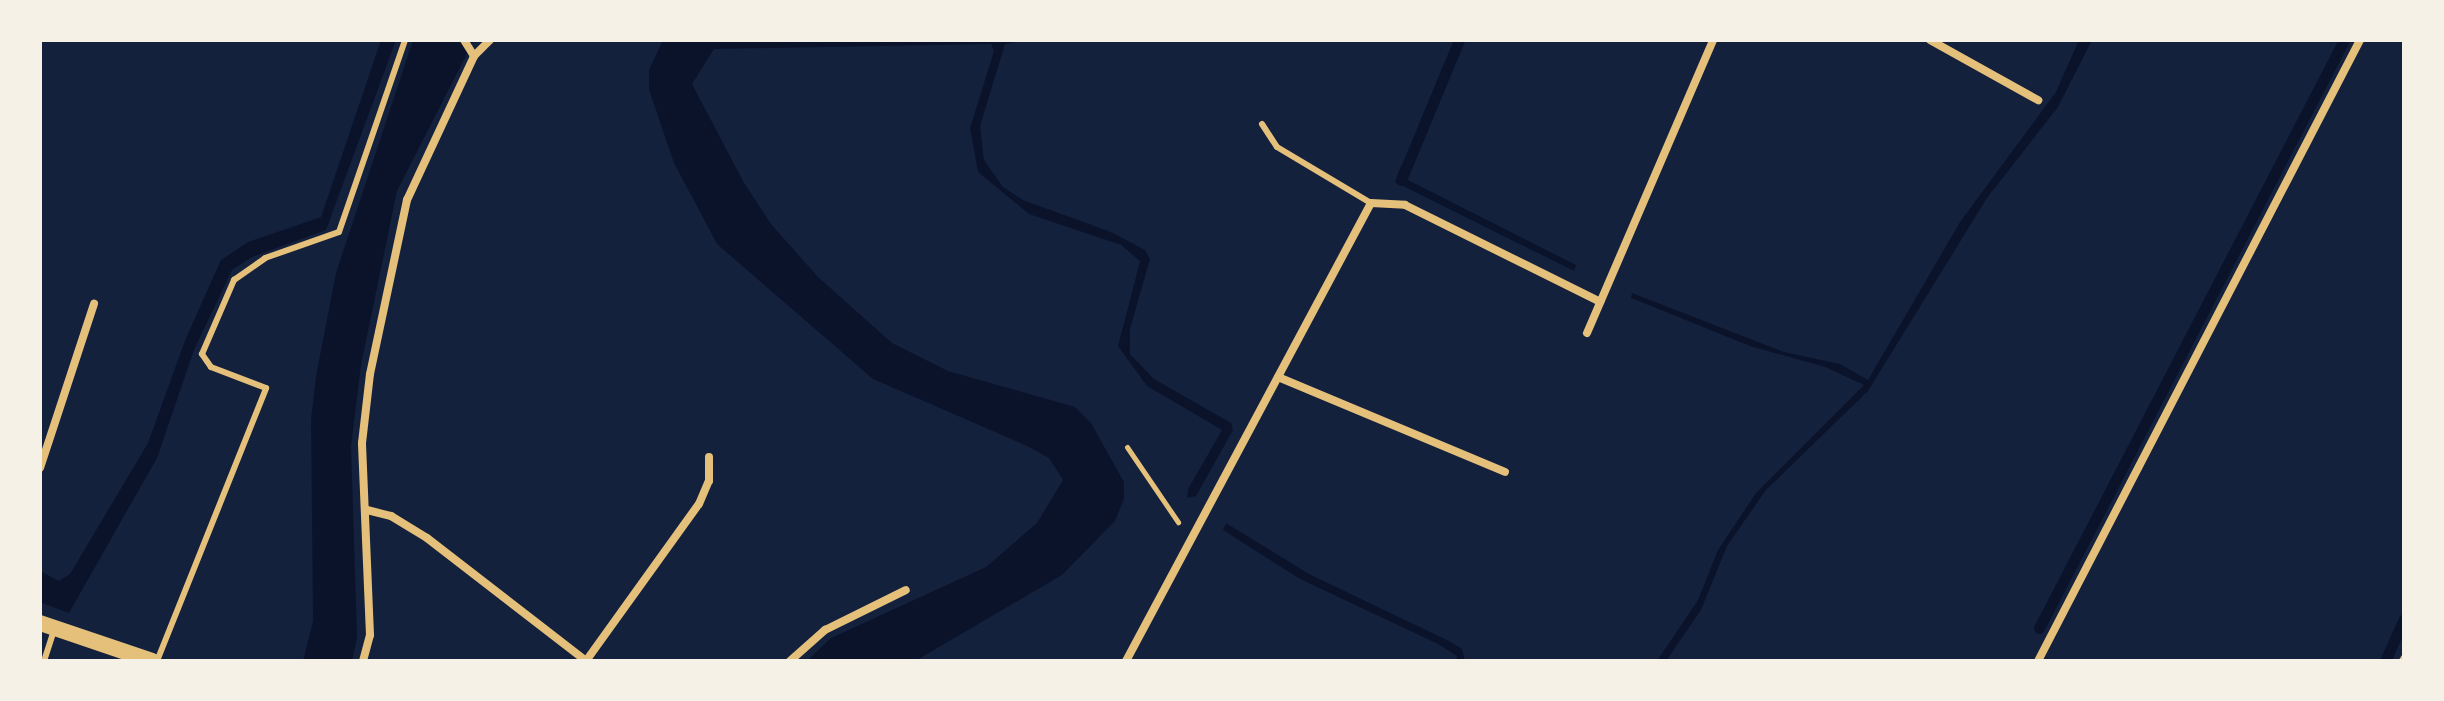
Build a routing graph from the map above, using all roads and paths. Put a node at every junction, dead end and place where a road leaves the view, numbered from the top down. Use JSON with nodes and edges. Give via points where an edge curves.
{"nodes":[{"id":1,"x":405,"y":40,"type":"edge"},
{"id":2,"x":464,"y":40,"type":"edge"},
{"id":3,"x":490,"y":40,"type":"edge"},
{"id":4,"x":1713,"y":40,"type":"edge"},
{"id":5,"x":1930,"y":40,"type":"edge"},
{"id":6,"x":2360,"y":40,"type":"edge"},
{"id":7,"x":473,"y":54,"type":"junction"},
{"id":8,"x":2038,"y":100,"type":"dead end"},
{"id":9,"x":1262,"y":124,"type":"dead end"},
{"id":10,"x":1371,"y":203,"type":"junction"},
{"id":11,"x":1600,"y":302,"type":"junction"},
{"id":12,"x":94,"y":304,"type":"dead end"},
{"id":13,"x":1587,"y":333,"type":"dead end"},
{"id":14,"x":1278,"y":377,"type":"junction"},
{"id":15,"x":1127,"y":447,"type":"dead end"},
{"id":16,"x":709,"y":457,"type":"dead end"},
{"id":17,"x":40,"y":468,"type":"edge"},
{"id":18,"x":1505,"y":472,"type":"dead end"},
{"id":19,"x":367,"y":510,"type":"junction"},
{"id":20,"x":1190,"y":539,"type":"junction"},
{"id":21,"x":906,"y":590,"type":"dead end"},
{"id":22,"x":48,"y":626,"type":"edge"},
{"id":23,"x":44,"y":661,"type":"edge"},
{"id":24,"x":154,"y":661,"type":"edge"},
{"id":25,"x":363,"y":661,"type":"edge"},
{"id":26,"x":586,"y":661,"type":"edge"},
{"id":27,"x":790,"y":661,"type":"edge"},
{"id":28,"x":1126,"y":661,"type":"edge"},
{"id":29,"x":2038,"y":661,"type":"edge"}],
"edges":[{"from":1,"to":24,"type":"lane","via":[[339,232],[265,258],[234,280],[202,354],[211,367],[266,388]]},
{"from":2,"to":7,"type":"street"},
{"from":3,"to":7,"type":"street"},
{"from":4,"to":11,"type":"street"},
{"from":5,"to":8,"type":"street"},
{"from":6,"to":29,"type":"street"},
{"from":7,"to":19,"type":"street","via":[[407,200],[370,374],[362,443]]},
{"from":9,"to":10,"type":"lane","via":[[1277,147]]},
{"from":10,"to":11,"type":"street","via":[[1405,205]]},
{"from":10,"to":14,"type":"street"},
{"from":11,"to":13,"type":"street"},
{"from":12,"to":17,"type":"street"},
{"from":14,"to":18,"type":"street"},
{"from":14,"to":20,"type":"street"},
{"from":15,"to":20,"type":"path"},
{"from":16,"to":26,"type":"street","via":[[709,481],[699,504]]},
{"from":19,"to":25,"type":"street","via":[[370,635]]},
{"from":19,"to":26,"type":"street","via":[[391,516],[427,538]]},
{"from":20,"to":28,"type":"street"},
{"from":21,"to":27,"type":"street","via":[[825,630]]},
{"from":22,"to":23,"type":"lane"},
{"from":22,"to":24,"type":"main road"}]}
